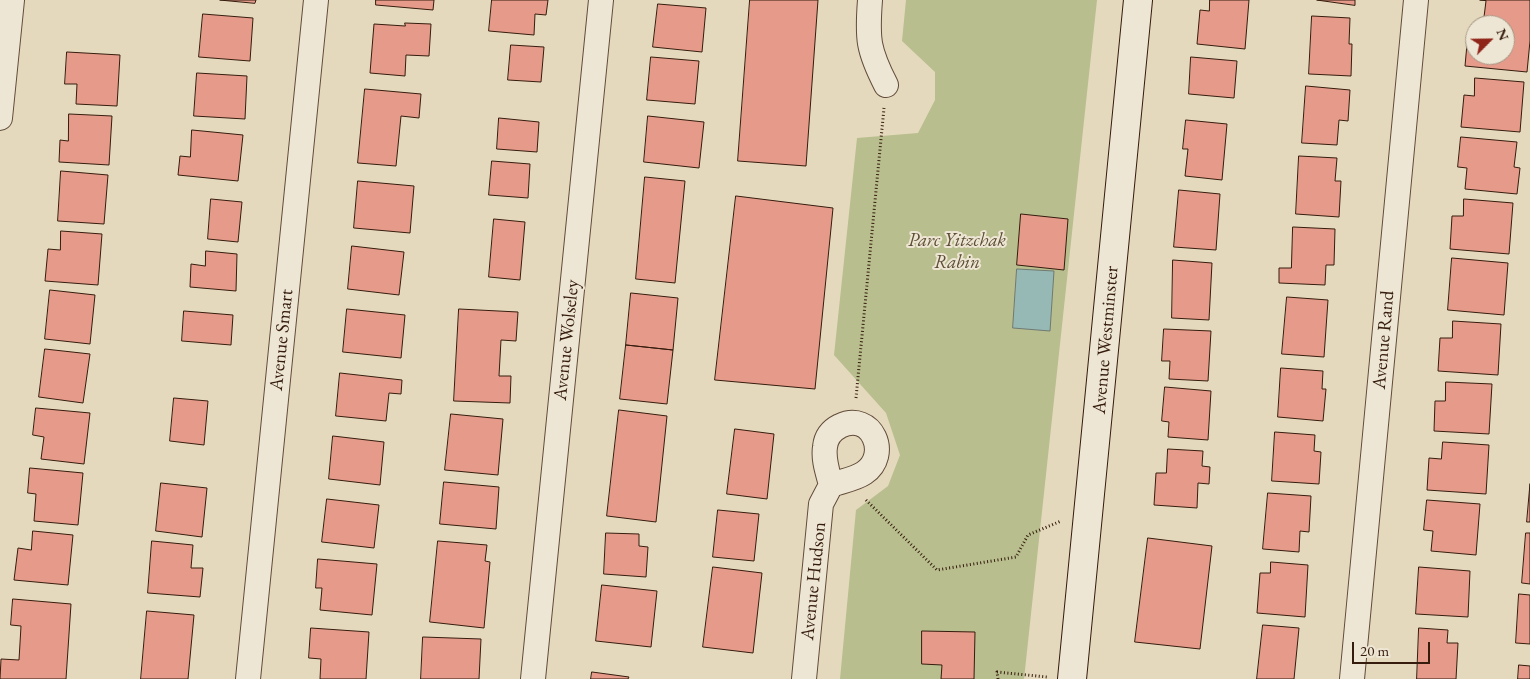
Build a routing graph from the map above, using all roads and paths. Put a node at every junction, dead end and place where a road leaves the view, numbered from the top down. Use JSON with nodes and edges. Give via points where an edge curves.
{"nodes":[{"id":1,"x":12,"y":0,"type":"edge"},
{"id":2,"x":316,"y":0,"type":"edge"},
{"id":3,"x":600,"y":0,"type":"edge"},
{"id":4,"x":870,"y":0,"type":"edge"},
{"id":5,"x":1138,"y":0,"type":"edge"},
{"id":6,"x":1416,"y":0,"type":"edge"},
{"id":7,"x":886,"y":85,"type":"joint"},
{"id":8,"x":0,"y":118,"type":"edge"},
{"id":9,"x":855,"y":407,"type":"dead end"},
{"id":10,"x":831,"y":485,"type":"dead end"},
{"id":11,"x":860,"y":494,"type":"dead end"},
{"id":12,"x":1061,"y":520,"type":"dead end"},
{"id":13,"x":1060,"y":678,"type":"edge"},
{"id":14,"x":248,"y":679,"type":"edge"},
{"id":15,"x":533,"y":679,"type":"edge"},
{"id":16,"x":804,"y":679,"type":"edge"},
{"id":17,"x":998,"y":679,"type":"edge"},
{"id":18,"x":1352,"y":679,"type":"edge"}],
"edges":[{"from":1,"to":8,"type":"street"},
{"from":2,"to":14,"type":"street","name":"Avenue Smart"},
{"from":3,"to":15,"type":"street","name":"Avenue Wolseley"},
{"from":4,"to":7,"type":"street","via":[[868,39],[873,59]]},
{"from":5,"to":13,"type":"street","name":"Avenue Westminster"},
{"from":6,"to":18,"type":"street","name":"Avenue Rand"},
{"from":7,"to":9,"type":"path"},
{"from":10,"to":16,"type":"street","name":"Avenue Hudson","via":[[821,504]]},
{"from":11,"to":12,"type":"path","via":[[937,570],[1016,557],[1028,535]]},
{"from":13,"to":17,"type":"path","via":[[998,672]]}]}
